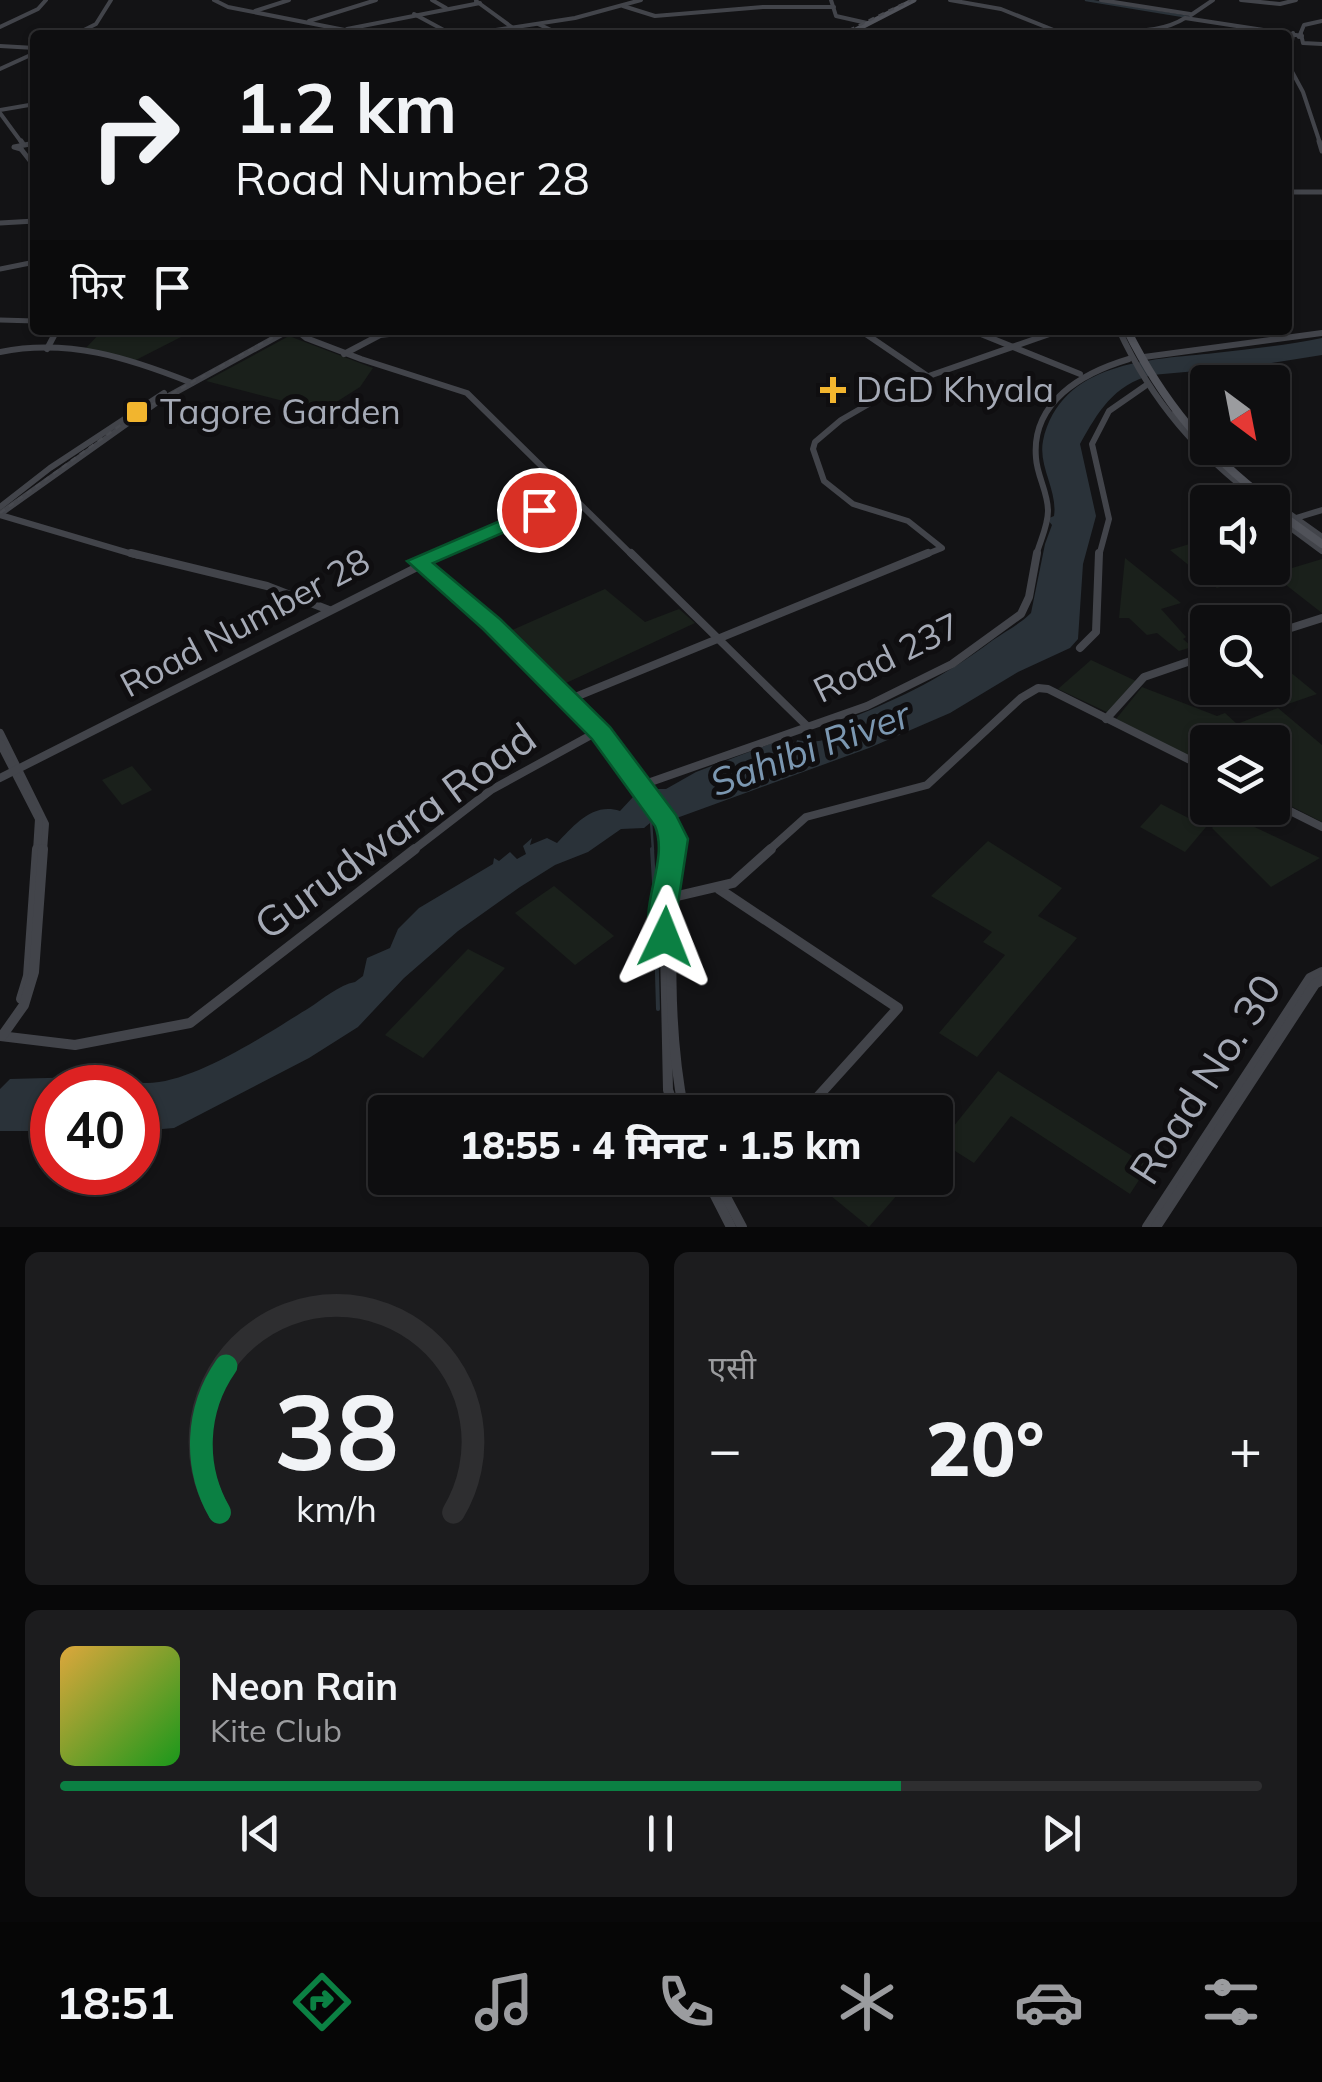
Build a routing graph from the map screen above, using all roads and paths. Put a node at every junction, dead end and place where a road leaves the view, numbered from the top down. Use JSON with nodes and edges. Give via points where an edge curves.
{"nodes":[{"id":1,"x":45,"y":0,"type":"edge"},
{"id":2,"x":110,"y":0,"type":"edge"},
{"id":3,"x":213,"y":0,"type":"edge"},
{"id":4,"x":288,"y":0,"type":"edge"},
{"id":5,"x":375,"y":0,"type":"edge"},
{"id":6,"x":432,"y":0,"type":"edge"},
{"id":7,"x":642,"y":0,"type":"edge"},
{"id":8,"x":910,"y":0,"type":"edge"},
{"id":9,"x":952,"y":0,"type":"edge"},
{"id":10,"x":1100,"y":0,"type":"edge"},
{"id":11,"x":1208,"y":0,"type":"edge"},
{"id":12,"x":1241,"y":0,"type":"edge"},
{"id":13,"x":1296,"y":0,"type":"edge"},
{"id":14,"x":478,"y":2,"type":"edge"},
{"id":15,"x":833,"y":4,"type":"edge"},
{"id":16,"x":624,"y":6,"type":"junction"},
{"id":17,"x":446,"y":8,"type":"junction"},
{"id":18,"x":253,"y":12,"type":"junction"},
{"id":19,"x":414,"y":14,"type":"junction"},
{"id":20,"x":1187,"y":16,"type":"junction"},
{"id":21,"x":1322,"y":21,"type":"edge"},
{"id":22,"x":307,"y":22,"type":"junction"},
{"id":23,"x":864,"y":22,"type":"junction"},
{"id":24,"x":538,"y":25,"type":"junction"},
{"id":25,"x":0,"y":27,"type":"edge"},
{"id":26,"x":513,"y":27,"type":"junction"},
{"id":27,"x":347,"y":29,"type":"junction"},
{"id":28,"x":83,"y":30,"type":"edge"},
{"id":29,"x":351,"y":30,"type":"edge"},
{"id":30,"x":444,"y":30,"type":"edge"},
{"id":31,"x":494,"y":30,"type":"edge"},
{"id":32,"x":548,"y":30,"type":"edge"},
{"id":33,"x":851,"y":30,"type":"edge"},
{"id":34,"x":1054,"y":30,"type":"edge"},
{"id":35,"x":1112,"y":30,"type":"edge"},
{"id":36,"x":1166,"y":30,"type":"edge"},
{"id":37,"x":1166,"y":30,"type":"edge"},
{"id":38,"x":1265,"y":30,"type":"edge"},
{"id":39,"x":1298,"y":36,"type":"edge"},
{"id":40,"x":1322,"y":44,"type":"edge"},
{"id":41,"x":0,"y":46,"type":"edge"},
{"id":42,"x":30,"y":49,"type":"edge"},
{"id":43,"x":30,"y":49,"type":"edge"},
{"id":44,"x":30,"y":53,"type":"edge"},
{"id":45,"x":0,"y":68,"type":"edge"},
{"id":46,"x":1292,"y":71,"type":"edge"},
{"id":47,"x":1292,"y":77,"type":"edge"},
{"id":48,"x":30,"y":105,"type":"edge"},
{"id":49,"x":0,"y":114,"type":"edge"},
{"id":50,"x":27,"y":145,"type":"edge"},
{"id":51,"x":1322,"y":151,"type":"edge"},
{"id":52,"x":1322,"y":161,"type":"edge"},
{"id":53,"x":1322,"y":191,"type":"edge"},
{"id":54,"x":1292,"y":192,"type":"edge"},
{"id":55,"x":30,"y":221,"type":"edge"},
{"id":56,"x":0,"y":224,"type":"edge"},
{"id":57,"x":30,"y":263,"type":"edge"},
{"id":58,"x":0,"y":269,"type":"edge"},
{"id":59,"x":0,"y":320,"type":"edge"},
{"id":60,"x":30,"y":321,"type":"edge"},
{"id":61,"x":1322,"y":334,"type":"edge"},
{"id":62,"x":53,"y":335,"type":"edge"},
{"id":63,"x":272,"y":335,"type":"edge"},
{"id":64,"x":304,"y":335,"type":"edge"},
{"id":65,"x":387,"y":335,"type":"edge"},
{"id":66,"x":869,"y":335,"type":"edge"},
{"id":67,"x":986,"y":335,"type":"edge"},
{"id":68,"x":1043,"y":335,"type":"edge"},
{"id":69,"x":1127,"y":335,"type":"edge"},
{"id":70,"x":1129,"y":335,"type":"edge"},
{"id":71,"x":1130,"y":335,"type":"edge"},
{"id":72,"x":380,"y":336,"type":"joint"},
{"id":73,"x":1012,"y":344,"type":"junction"},
{"id":74,"x":46,"y":348,"type":"junction"},
{"id":75,"x":345,"y":353,"type":"junction"},
{"id":76,"x":0,"y":354,"type":"edge"},
{"id":77,"x":1145,"y":358,"type":"junction"},
{"id":78,"x":1130,"y":360,"type":"junction"},
{"id":79,"x":925,"y":374,"type":"junction"},
{"id":80,"x":1084,"y":376,"type":"junction"},
{"id":81,"x":184,"y":382,"type":"junction"},
{"id":82,"x":1144,"y":385,"type":"junction"},
{"id":83,"x":1168,"y":402,"type":"junction"},
{"id":84,"x":1190,"y":427,"type":"edge"},
{"id":85,"x":1190,"y":445,"type":"edge"},
{"id":86,"x":1213,"y":465,"type":"edge"},
{"id":87,"x":1214,"y":465,"type":"edge"},
{"id":88,"x":1229,"y":465,"type":"edge"},
{"id":89,"x":1240,"y":485,"type":"edge"},
{"id":90,"x":1242,"y":485,"type":"edge"},
{"id":91,"x":1244,"y":485,"type":"edge"},
{"id":92,"x":1244,"y":485,"type":"edge"},
{"id":93,"x":572,"y":497,"type":"junction"},
{"id":94,"x":1322,"y":511,"type":"edge"},
{"id":95,"x":0,"y":513,"type":"edge"},
{"id":96,"x":1290,"y":517,"type":"edge"},
{"id":97,"x":1290,"y":517,"type":"edge"},
{"id":98,"x":1295,"y":520,"type":"junction"},
{"id":99,"x":1290,"y":521,"type":"edge"},
{"id":100,"x":1308,"y":538,"type":"junction"},
{"id":101,"x":1321,"y":541,"type":"edge"},
{"id":102,"x":421,"y":561,"type":"junction"},
{"id":103,"x":326,"y":610,"type":"junction"},
{"id":104,"x":1322,"y":618,"type":"edge"},
{"id":105,"x":1290,"y":628,"type":"edge"},
{"id":106,"x":718,"y":638,"type":"junction"},
{"id":107,"x":1080,"y":648,"type":"dead end"},
{"id":108,"x":1190,"y":661,"type":"edge"},
{"id":109,"x":570,"y":699,"type":"junction"},
{"id":110,"x":1106,"y":719,"type":"junction"},
{"id":111,"x":808,"y":727,"type":"junction"},
{"id":112,"x":603,"y":730,"type":"junction"},
{"id":113,"x":0,"y":733,"type":"edge"},
{"id":114,"x":0,"y":743,"type":"edge"},
{"id":115,"x":1190,"y":761,"type":"edge"},
{"id":116,"x":17,"y":768,"type":"junction"},
{"id":117,"x":0,"y":776,"type":"edge"},
{"id":118,"x":646,"y":787,"type":"junction"},
{"id":119,"x":1290,"y":811,"type":"edge"},
{"id":120,"x":1322,"y":827,"type":"edge"},
{"id":121,"x":718,"y":888,"type":"junction"},
{"id":122,"x":669,"y":898,"type":"junction"},
{"id":123,"x":1322,"y":972,"type":"edge"},
{"id":124,"x":1322,"y":980,"type":"edge"},
{"id":125,"x":0,"y":1034,"type":"edge"},
{"id":126,"x":670,"y":1095,"type":"edge"},
{"id":127,"x":681,"y":1095,"type":"edge"},
{"id":128,"x":819,"y":1095,"type":"edge"},
{"id":129,"x":721,"y":1195,"type":"edge"},
{"id":130,"x":725,"y":1195,"type":"edge"},
{"id":131,"x":730,"y":1227,"type":"edge"},
{"id":132,"x":742,"y":1227,"type":"edge"},
{"id":133,"x":1147,"y":1227,"type":"edge"},
{"id":134,"x":1156,"y":1227,"type":"edge"}],
"edges":[{"from":1,"to":25,"type":"street"},
{"from":2,"to":28,"type":"street","via":[[96,24]]},
{"from":3,"to":18,"type":"street"},
{"from":4,"to":18,"type":"street"},
{"from":5,"to":22,"type":"street"},
{"from":6,"to":17,"type":"street"},
{"from":7,"to":16,"type":"street"},
{"from":8,"to":23,"type":"main road"},
{"from":9,"to":34,"type":"street","via":[[1002,9]]},
{"from":10,"to":20,"type":"street"},
{"from":11,"to":20,"type":"street"},
{"from":12,"to":13,"type":"street"},
{"from":14,"to":17,"type":"street"},
{"from":14,"to":26,"type":"street"},
{"from":15,"to":16,"type":"street","via":[[654,15]]},
{"from":15,"to":23,"type":"street","via":[[837,17]]},
{"from":16,"to":24,"type":"street"},
{"from":17,"to":19,"type":"street"},
{"from":18,"to":22,"type":"street"},
{"from":19,"to":27,"type":"street"},
{"from":19,"to":30,"type":"street"},
{"from":20,"to":36,"type":"street"},
{"from":20,"to":38,"type":"street"},
{"from":21,"to":39,"type":"street","via":[[1304,24]]},
{"from":22,"to":27,"type":"street"},
{"from":23,"to":33,"type":"main road"},
{"from":24,"to":26,"type":"street"},
{"from":24,"to":32,"type":"street"},
{"from":26,"to":31,"type":"street"},
{"from":27,"to":29,"type":"street"},
{"from":35,"to":37,"type":"street"},
{"from":39,"to":40,"type":"street"},
{"from":41,"to":42,"type":"street"},
{"from":41,"to":43,"type":"street","bridge":true},
{"from":44,"to":45,"type":"street"},
{"from":46,"to":51,"type":"street"},
{"from":47,"to":52,"type":"street"},
{"from":48,"to":49,"type":"street"},
{"from":49,"to":50,"type":"street"},
{"from":53,"to":54,"type":"street"},
{"from":55,"to":56,"type":"street"},
{"from":57,"to":58,"type":"street"},
{"from":59,"to":60,"type":"street"},
{"from":61,"to":77,"type":"street"},
{"from":62,"to":74,"type":"street"},
{"from":63,"to":81,"type":"street"},
{"from":64,"to":75,"type":"street"},
{"from":65,"to":72,"type":"street"},
{"from":66,"to":79,"type":"street"},
{"from":67,"to":73,"type":"street"},
{"from":68,"to":73,"type":"street"},
{"from":69,"to":78,"type":"street"},
{"from":70,"to":91,"type":"main road","bridge":true,"via":[[1184,429]]},
{"from":71,"to":77,"type":"street"},
{"from":72,"to":75,"type":"street"},
{"from":73,"to":79,"type":"street"},
{"from":73,"to":80,"type":"street"},
{"from":74,"to":76,"type":"street"},
{"from":74,"to":81,"type":"street","via":[[98,355]]},
{"from":75,"to":93,"type":"street","via":[[474,399]]},
{"from":77,"to":83,"type":"street","bridge":true},
{"from":78,"to":80,"type":"street","name":"Road 237"},
{"from":78,"to":82,"type":"street"},
{"from":79,"to":106,"type":"street","via":[[856,408],[813,449],[824,480],[853,504],[908,521],[942,548]]},
{"from":80,"to":111,"type":"street","name":"Road 237","via":[[1056,398],[1037,432],[1047,519],[1024,611],[940,671]]},
{"from":81,"to":95,"type":"street"},
{"from":81,"to":95,"type":"street","via":[[102,432]]},
{"from":82,"to":85,"type":"street"},
{"from":82,"to":107,"type":"street","via":[[1109,411],[1092,444],[1109,519],[1096,566],[1096,632]]},
{"from":83,"to":84,"type":"street"},
{"from":83,"to":92,"type":"street"},
{"from":86,"to":89,"type":"street"},
{"from":87,"to":90,"type":"street"},
{"from":88,"to":98,"type":"street"},
{"from":93,"to":102,"type":"street","name":"Road Number 28"},
{"from":93,"to":106,"type":"street"},
{"from":94,"to":98,"type":"street"},
{"from":95,"to":103,"type":"street"},
{"from":96,"to":98,"type":"street"},
{"from":97,"to":98,"type":"street"},
{"from":98,"to":100,"type":"street"},
{"from":98,"to":101,"type":"street"},
{"from":99,"to":101,"type":"main road","bridge":true},
{"from":100,"to":101,"type":"street"},
{"from":100,"to":101,"type":"street"},
{"from":102,"to":103,"type":"street","name":"Road Number 28"},
{"from":102,"to":109,"type":"street"},
{"from":103,"to":116,"type":"street","name":"Road Number 28"},
{"from":104,"to":105,"type":"street"},
{"from":106,"to":109,"type":"street"},
{"from":106,"to":111,"type":"street"},
{"from":108,"to":110,"type":"street","via":[[1138,681]]},
{"from":109,"to":112,"type":"street"},
{"from":110,"to":115,"type":"street"},
{"from":110,"to":121,"type":"street","via":[[1048,689],[1032,690],[928,785],[806,817],[754,866]]},
{"from":111,"to":118,"type":"street","name":"Road 237"},
{"from":112,"to":118,"type":"street"},
{"from":112,"to":125,"type":"street","name":"Gurudwara Road","via":[[500,787],[185,1025],[75,1045]]},
{"from":113,"to":116,"type":"street"},
{"from":114,"to":116,"type":"street"},
{"from":116,"to":117,"type":"street","name":"Road Number 28"},
{"from":116,"to":125,"type":"street","via":[[39,826],[27,978]]},
{"from":118,"to":122,"type":"street","via":[[674,839]]},
{"from":119,"to":120,"type":"street"},
{"from":121,"to":122,"type":"street"},
{"from":121,"to":128,"type":"street","via":[[898,1008]]},
{"from":122,"to":126,"type":"street"},
{"from":122,"to":127,"type":"street"},
{"from":123,"to":133,"type":"street","name":"Road No. 30","via":[[1310,978]]},
{"from":124,"to":134,"type":"street","name":"Road No. 30"},
{"from":129,"to":131,"type":"street"},
{"from":130,"to":132,"type":"street"}]}
